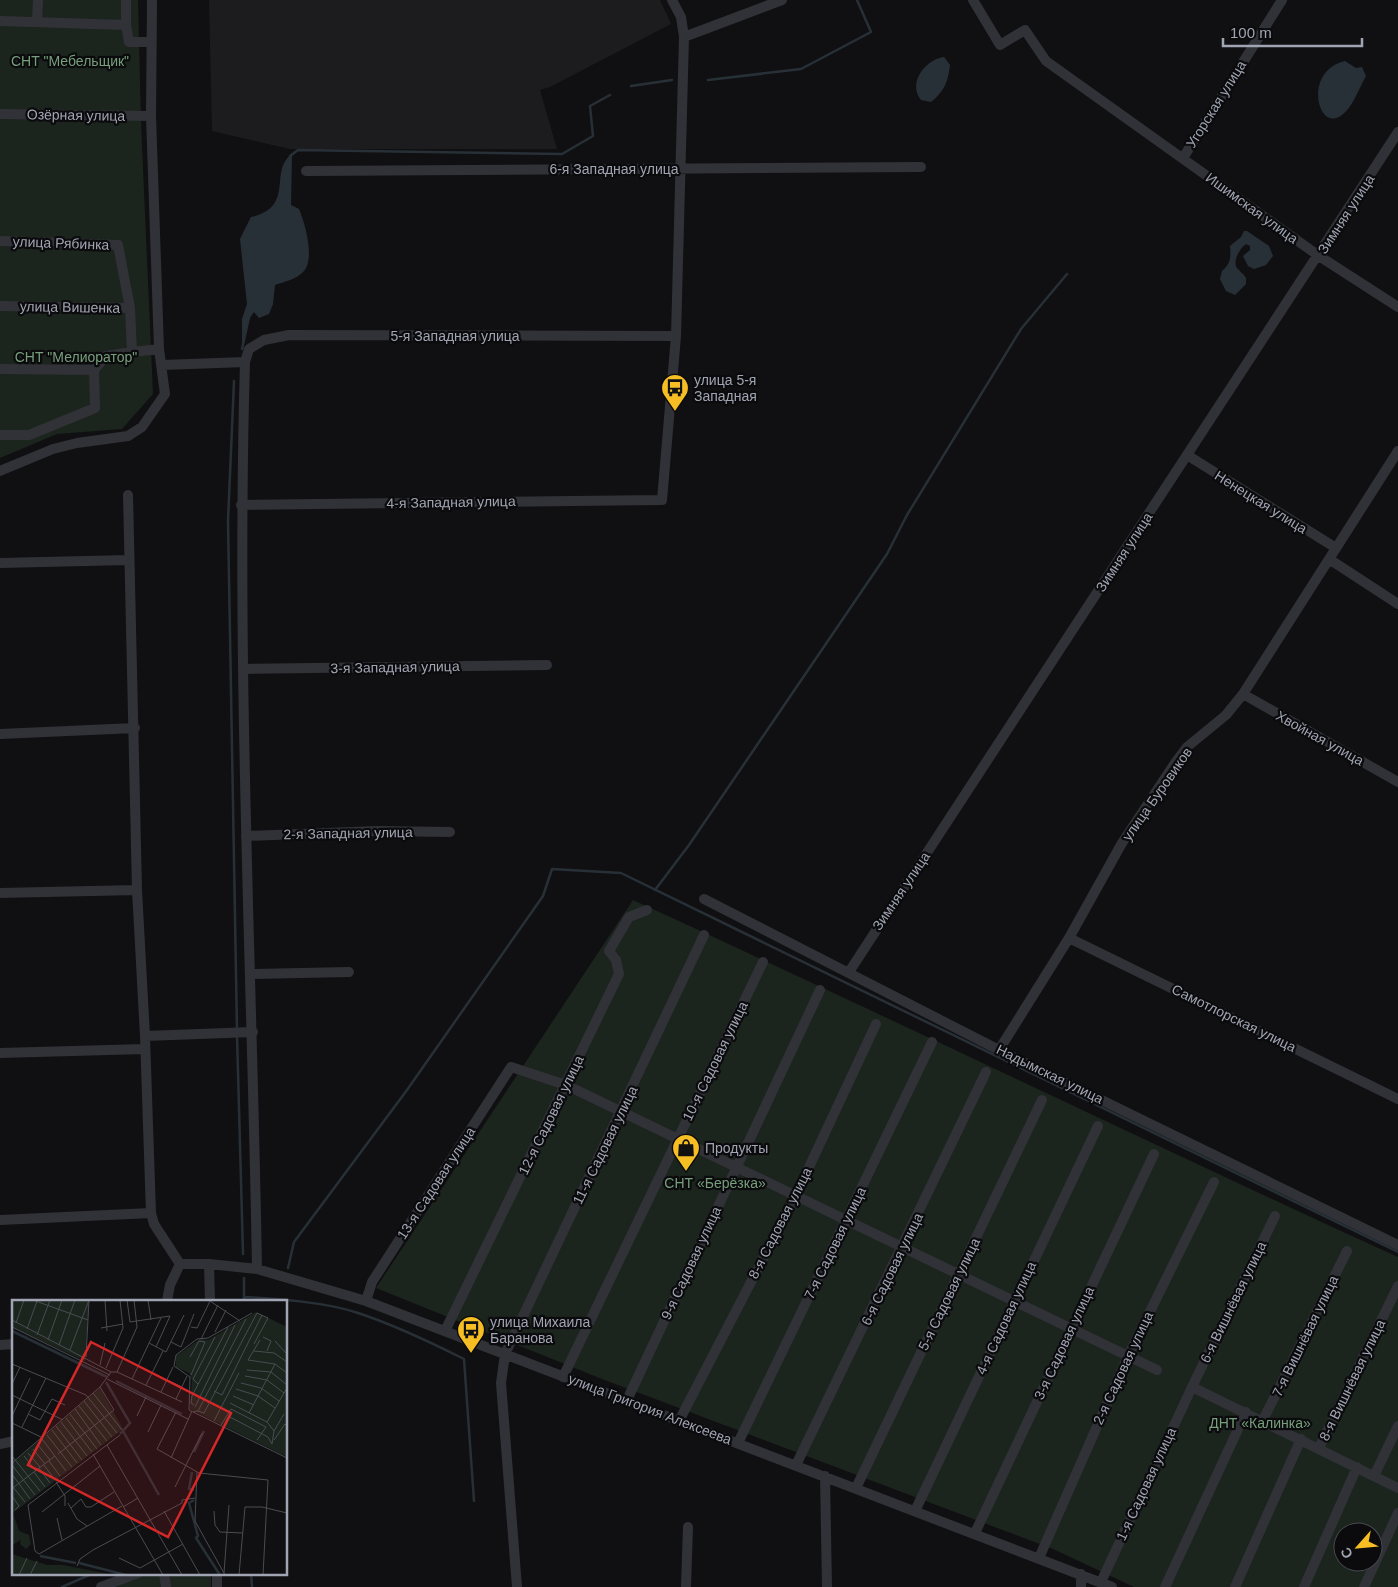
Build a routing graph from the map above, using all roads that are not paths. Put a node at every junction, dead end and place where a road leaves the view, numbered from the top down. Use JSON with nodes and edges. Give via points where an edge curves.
{"nodes":[{"id":1,"x":38,"y":0,"type":"edge"},
{"id":2,"x":126,"y":0,"type":"edge"},
{"id":3,"x":152,"y":0,"type":"edge"},
{"id":4,"x":672,"y":0,"type":"edge"},
{"id":5,"x":782,"y":0,"type":"edge"},
{"id":6,"x":973,"y":0,"type":"edge"},
{"id":7,"x":1282,"y":0,"type":"edge"},
{"id":8,"x":0,"y":21,"type":"edge"},
{"id":9,"x":37,"y":22,"type":"junction"},
{"id":10,"x":126,"y":25,"type":"junction"},
{"id":11,"x":684,"y":37,"type":"junction"},
{"id":12,"x":151,"y":42,"type":"junction"},
{"id":13,"x":0,"y":114,"type":"edge"},
{"id":14,"x":151,"y":116,"type":"junction"},
{"id":15,"x":1398,"y":132,"type":"edge"},
{"id":16,"x":1182,"y":158,"type":"junction"},
{"id":17,"x":921,"y":167,"type":"dead end"},
{"id":18,"x":682,"y":169,"type":"junction"},
{"id":19,"x":306,"y":170,"type":"dead end"},
{"id":20,"x":0,"y":241,"type":"edge"},
{"id":21,"x":1319,"y":256,"type":"junction"},
{"id":22,"x":0,"y":306,"type":"edge"},
{"id":23,"x":1398,"y":307,"type":"edge"},
{"id":24,"x":130,"y":308,"type":"junction"},
{"id":25,"x":676,"y":336,"type":"junction"},
{"id":26,"x":159,"y":349,"type":"junction"},
{"id":27,"x":132,"y":352,"type":"junction"},
{"id":28,"x":245,"y":362,"type":"junction"},
{"id":29,"x":162,"y":365,"type":"junction"},
{"id":30,"x":0,"y":369,"type":"edge"},
{"id":31,"x":94,"y":370,"type":"junction"},
{"id":32,"x":0,"y":435,"type":"edge"},
{"id":33,"x":1398,"y":451,"type":"edge"},
{"id":34,"x":1186,"y":455,"type":"junction"},
{"id":35,"x":0,"y":471,"type":"edge"},
{"id":36,"x":128,"y":495,"type":"dead end"},
{"id":37,"x":241,"y":505,"type":"junction"},
{"id":38,"x":1336,"y":548,"type":"junction"},
{"id":39,"x":1329,"y":559,"type":"junction"},
{"id":40,"x":129,"y":560,"type":"junction"},
{"id":41,"x":0,"y":563,"type":"edge"},
{"id":42,"x":1398,"y":604,"type":"edge"},
{"id":43,"x":547,"y":665,"type":"dead end"},
{"id":44,"x":244,"y":669,"type":"junction"},
{"id":45,"x":1243,"y":694,"type":"junction"},
{"id":46,"x":134,"y":728,"type":"junction"},
{"id":47,"x":0,"y":734,"type":"edge"},
{"id":48,"x":1398,"y":782,"type":"edge"},
{"id":49,"x":450,"y":832,"type":"dead end"},
{"id":50,"x":246,"y":836,"type":"junction"},
{"id":51,"x":136,"y":890,"type":"junction"},
{"id":52,"x":0,"y":892,"type":"edge"},
{"id":53,"x":704,"y":898,"type":"dead end"},
{"id":54,"x":647,"y":910,"type":"dead end"},
{"id":55,"x":704,"y":935,"type":"dead end"},
{"id":56,"x":1069,"y":938,"type":"junction"},
{"id":57,"x":762,"y":962,"type":"dead end"},
{"id":58,"x":350,"y":972,"type":"dead end"},
{"id":59,"x":849,"y":972,"type":"junction"},
{"id":60,"x":251,"y":974,"type":"junction"},
{"id":61,"x":820,"y":990,"type":"dead end"},
{"id":62,"x":876,"y":1024,"type":"dead end"},
{"id":63,"x":253,"y":1032,"type":"junction"},
{"id":64,"x":145,"y":1036,"type":"junction"},
{"id":65,"x":932,"y":1042,"type":"dead end"},
{"id":66,"x":144,"y":1049,"type":"junction"},
{"id":67,"x":999,"y":1050,"type":"junction"},
{"id":68,"x":0,"y":1053,"type":"edge"},
{"id":69,"x":986,"y":1072,"type":"dead end"},
{"id":70,"x":566,"y":1085,"type":"junction"},
{"id":71,"x":1398,"y":1099,"type":"edge"},
{"id":72,"x":1042,"y":1100,"type":"dead end"},
{"id":73,"x":622,"y":1112,"type":"junction"},
{"id":74,"x":1098,"y":1126,"type":"dead end"},
{"id":75,"x":677,"y":1139,"type":"junction"},
{"id":76,"x":1154,"y":1154,"type":"dead end"},
{"id":77,"x":735,"y":1167,"type":"junction"},
{"id":78,"x":1214,"y":1182,"type":"dead end"},
{"id":79,"x":795,"y":1197,"type":"junction"},
{"id":80,"x":151,"y":1213,"type":"junction"},
{"id":81,"x":1275,"y":1216,"type":"dead end"},
{"id":82,"x":0,"y":1220,"type":"edge"},
{"id":83,"x":846,"y":1220,"type":"junction"},
{"id":84,"x":1398,"y":1245,"type":"edge"},
{"id":85,"x":903,"y":1248,"type":"junction"},
{"id":86,"x":1347,"y":1251,"type":"dead end"},
{"id":87,"x":180,"y":1264,"type":"junction"},
{"id":88,"x":209,"y":1264,"type":"junction"},
{"id":89,"x":257,"y":1269,"type":"junction"},
{"id":90,"x":959,"y":1275,"type":"junction"},
{"id":91,"x":1398,"y":1286,"type":"edge"},
{"id":92,"x":167,"y":1300,"type":"edge"},
{"id":93,"x":210,"y":1300,"type":"edge"},
{"id":94,"x":366,"y":1301,"type":"junction"},
{"id":95,"x":1013,"y":1301,"type":"junction"},
{"id":96,"x":1070,"y":1328,"type":"junction"},
{"id":97,"x":445,"y":1331,"type":"junction"},
{"id":98,"x":505,"y":1354,"type":"junction"},
{"id":99,"x":1128,"y":1356,"type":"junction"},
{"id":100,"x":1157,"y":1370,"type":"dead end"},
{"id":101,"x":564,"y":1376,"type":"junction"},
{"id":102,"x":1192,"y":1387,"type":"junction"},
{"id":103,"x":627,"y":1400,"type":"junction"},
{"id":104,"x":1246,"y":1412,"type":"junction"},
{"id":105,"x":1263,"y":1420,"type":"junction"},
{"id":106,"x":680,"y":1421,"type":"junction"},
{"id":107,"x":1398,"y":1426,"type":"edge"},
{"id":108,"x":1301,"y":1439,"type":"junction"},
{"id":109,"x":738,"y":1443,"type":"junction"},
{"id":110,"x":1319,"y":1448,"type":"junction"},
{"id":111,"x":796,"y":1465,"type":"junction"},
{"id":112,"x":1358,"y":1467,"type":"junction"},
{"id":113,"x":825,"y":1476,"type":"junction"},
{"id":114,"x":1374,"y":1476,"type":"junction"},
{"id":115,"x":856,"y":1488,"type":"junction"},
{"id":116,"x":1398,"y":1488,"type":"edge"},
{"id":117,"x":915,"y":1510,"type":"junction"},
{"id":118,"x":1398,"y":1513,"type":"edge"},
{"id":119,"x":688,"y":1527,"type":"dead end"},
{"id":120,"x":975,"y":1533,"type":"junction"},
{"id":121,"x":1039,"y":1558,"type":"junction"},
{"id":122,"x":135,"y":1574,"type":"edge"},
{"id":123,"x":164,"y":1574,"type":"edge"},
{"id":124,"x":217,"y":1574,"type":"edge"},
{"id":125,"x":1081,"y":1574,"type":"junction"},
{"id":126,"x":1100,"y":1582,"type":"junction"},
{"id":127,"x":102,"y":1587,"type":"edge"},
{"id":128,"x":166,"y":1587,"type":"edge"},
{"id":129,"x":217,"y":1587,"type":"edge"},
{"id":130,"x":517,"y":1587,"type":"edge"},
{"id":131,"x":686,"y":1587,"type":"edge"},
{"id":132,"x":827,"y":1587,"type":"edge"},
{"id":133,"x":1081,"y":1587,"type":"edge"},
{"id":134,"x":1112,"y":1587,"type":"edge"},
{"id":135,"x":1165,"y":1587,"type":"edge"},
{"id":136,"x":1235,"y":1587,"type":"edge"},
{"id":137,"x":1304,"y":1587,"type":"edge"},
{"id":138,"x":1364,"y":1587,"type":"edge"}],
"edges":[{"from":1,"to":9,"type":"street"},
{"from":2,"to":10,"type":"street"},
{"from":3,"to":12,"type":"street"},
{"from":4,"to":11,"type":"street","via":[[681,17]]},
{"from":5,"to":11,"type":"street"},
{"from":6,"to":16,"type":"street","name":"Ишимская улица","via":[[1000,46],[1025,30],[1046,61]]},
{"from":7,"to":16,"type":"street","name":"Угорская улица"},
{"from":8,"to":9,"type":"street"},
{"from":9,"to":10,"type":"street"},
{"from":10,"to":12,"type":"street","via":[[129,42]]},
{"from":11,"to":18,"type":"street"},
{"from":12,"to":14,"type":"street"},
{"from":13,"to":14,"type":"street","name":"Озёрная улица"},
{"from":14,"to":26,"type":"street"},
{"from":15,"to":21,"type":"street","name":"Зимняя улица"},
{"from":16,"to":21,"type":"street","name":"Ишимская улица"},
{"from":17,"to":18,"type":"street","name":"6-я Западная улица"},
{"from":18,"to":19,"type":"street","name":"6-я Западная улица"},
{"from":18,"to":25,"type":"street"},
{"from":20,"to":24,"type":"street","name":"улица Рябинка","via":[[118,245]]},
{"from":21,"to":23,"type":"street","name":"Ишимская улица"},
{"from":21,"to":34,"type":"street","name":"Зимняя улица"},
{"from":22,"to":24,"type":"street","name":"улица Вишенка"},
{"from":24,"to":27,"type":"street","name":"улица Вишенка"},
{"from":25,"to":28,"type":"street","name":"5-я Западная улица","via":[[289,335],[264,340],[249,349]]},
{"from":25,"to":37,"type":"street","name":"4-я Западная улица","via":[[662,500]]},
{"from":26,"to":27,"type":"street"},
{"from":26,"to":29,"type":"street"},
{"from":27,"to":31,"type":"street","via":[[106,356]]},
{"from":28,"to":29,"type":"street"},
{"from":28,"to":37,"type":"street"},
{"from":29,"to":35,"type":"street","via":[[165,394],[142,427],[128,436],[53,449]]},
{"from":30,"to":31,"type":"street"},
{"from":31,"to":32,"type":"street","via":[[95,408],[29,435]]},
{"from":33,"to":38,"type":"street","name":"улица Буровиков"},
{"from":34,"to":38,"type":"street","name":"Ненецкая улица"},
{"from":34,"to":59,"type":"street","name":"Зимняя улица"},
{"from":36,"to":40,"type":"street"},
{"from":37,"to":44,"type":"street"},
{"from":38,"to":39,"type":"street","name":"улица Буровиков"},
{"from":39,"to":42,"type":"street"},
{"from":39,"to":45,"type":"street","name":"улица Буровиков"},
{"from":40,"to":41,"type":"street"},
{"from":40,"to":46,"type":"street"},
{"from":43,"to":44,"type":"street","name":"3-я Западная улица"},
{"from":44,"to":50,"type":"street"},
{"from":45,"to":48,"type":"street","name":"Хвойная улица"},
{"from":45,"to":56,"type":"street","name":"улица Буровиков","via":[[1226,715],[1187,747],[1175,763],[1122,844]]},
{"from":46,"to":47,"type":"street"},
{"from":46,"to":51,"type":"street"},
{"from":49,"to":50,"type":"street","name":"2-я Западная улица"},
{"from":50,"to":60,"type":"street"},
{"from":51,"to":52,"type":"street"},
{"from":51,"to":64,"type":"street"},
{"from":53,"to":59,"type":"street","name":"Надымская улица"},
{"from":54,"to":70,"type":"street","name":"12-я Садовая улица","via":[[629,917],[609,952],[616,960],[619,974]]},
{"from":55,"to":73,"type":"street","name":"11-я Садовая улица"},
{"from":56,"to":67,"type":"street","name":"улица Буровиков"},
{"from":56,"to":71,"type":"street","name":"Самотлорская улица"},
{"from":57,"to":75,"type":"street","name":"10-я Садовая улица"},
{"from":58,"to":60,"type":"street"},
{"from":59,"to":67,"type":"street","name":"Надымская улица"},
{"from":60,"to":63,"type":"street"},
{"from":61,"to":77,"type":"street","name":"9-я Садовая улица"},
{"from":62,"to":79,"type":"street","name":"8-я Садовая улица"},
{"from":63,"to":64,"type":"street"},
{"from":63,"to":89,"type":"street"},
{"from":64,"to":66,"type":"street"},
{"from":65,"to":83,"type":"street","name":"7-я Садовая улица"},
{"from":66,"to":68,"type":"street"},
{"from":66,"to":80,"type":"street"},
{"from":67,"to":84,"type":"street","name":"Надымская улица"},
{"from":69,"to":85,"type":"street","name":"6-я Садовая улица"},
{"from":70,"to":73,"type":"street"},
{"from":70,"to":94,"type":"street","name":"13-я Садовая улица","via":[[511,1067],[372,1282]]},
{"from":70,"to":97,"type":"street","name":"12-я Садовая улица"},
{"from":72,"to":90,"type":"street","name":"5-я Садовая улица"},
{"from":73,"to":75,"type":"street"},
{"from":73,"to":98,"type":"street","name":"11-я Садовая улица"},
{"from":74,"to":95,"type":"street","name":"4-я Садовая улица"},
{"from":75,"to":77,"type":"street"},
{"from":75,"to":101,"type":"street","name":"10-я Садовая улица"},
{"from":76,"to":96,"type":"street","name":"3-я Садовая улица"},
{"from":77,"to":79,"type":"street"},
{"from":77,"to":103,"type":"street","name":"9-я Садовая улица"},
{"from":78,"to":99,"type":"street","name":"2-я Садовая улица"},
{"from":79,"to":83,"type":"street"},
{"from":79,"to":106,"type":"street","name":"8-я Садовая улица"},
{"from":80,"to":82,"type":"street"},
{"from":80,"to":87,"type":"street","via":[[154,1224]]},
{"from":81,"to":102,"type":"street","name":"6-я Вишнёвая улица"},
{"from":83,"to":85,"type":"street"},
{"from":83,"to":109,"type":"street","name":"7-я Садовая улица"},
{"from":85,"to":90,"type":"street"},
{"from":85,"to":111,"type":"street","name":"6-я Садовая улица"},
{"from":86,"to":105,"type":"street","name":"7-я Вишнёвая улица"},
{"from":87,"to":88,"type":"street","name":"улица Григория Алексеева"},
{"from":87,"to":92,"type":"street","via":[[170,1284]]},
{"from":88,"to":89,"type":"street","name":"улица Григория Алексеева"},
{"from":88,"to":93,"type":"street"},
{"from":89,"to":94,"type":"street","name":"улица Григория Алексеева"},
{"from":90,"to":95,"type":"street"},
{"from":90,"to":115,"type":"street","name":"5-я Садовая улица"},
{"from":91,"to":110,"type":"street","name":"8-я Вишнёвая улица"},
{"from":94,"to":97,"type":"street","name":"улица Григория Алексеева"},
{"from":95,"to":96,"type":"street"},
{"from":95,"to":117,"type":"street","name":"4-я Садовая улица"},
{"from":96,"to":99,"type":"street"},
{"from":96,"to":120,"type":"street","name":"3-я Садовая улица"},
{"from":97,"to":98,"type":"street","name":"улица Григория Алексеева"},
{"from":98,"to":101,"type":"street","name":"улица Григория Алексеева"},
{"from":98,"to":130,"type":"street","via":[[501,1383]]},
{"from":99,"to":100,"type":"street"},
{"from":99,"to":121,"type":"street","name":"2-я Садовая улица"},
{"from":101,"to":103,"type":"street","name":"улица Григория Алексеева"},
{"from":102,"to":104,"type":"street"},
{"from":102,"to":126,"type":"street","name":"1-я Садовая улица"},
{"from":103,"to":106,"type":"street","name":"улица Григория Алексеева"},
{"from":104,"to":105,"type":"street"},
{"from":104,"to":135,"type":"street"},
{"from":105,"to":108,"type":"street"},
{"from":106,"to":109,"type":"street","name":"улица Григория Алексеева"},
{"from":107,"to":114,"type":"street"},
{"from":108,"to":110,"type":"street"},
{"from":108,"to":136,"type":"street"},
{"from":109,"to":111,"type":"street","name":"улица Григория Алексеева"},
{"from":110,"to":112,"type":"street"},
{"from":111,"to":113,"type":"street","name":"улица Григория Алексеева"},
{"from":112,"to":114,"type":"street"},
{"from":112,"to":137,"type":"street"},
{"from":113,"to":115,"type":"street","name":"улица Григория Алексеева"},
{"from":113,"to":132,"type":"street"},
{"from":114,"to":116,"type":"street"},
{"from":115,"to":117,"type":"street","name":"улица Григория Алексеева"},
{"from":117,"to":120,"type":"street","name":"улица Григория Алексеева"},
{"from":118,"to":138,"type":"street"},
{"from":119,"to":131,"type":"street"},
{"from":120,"to":121,"type":"street","name":"улица Григория Алексеева"},
{"from":121,"to":125,"type":"street","name":"улица Григория Алексеева"},
{"from":122,"to":127,"type":"street"},
{"from":123,"to":128,"type":"street"},
{"from":124,"to":129,"type":"street"},
{"from":125,"to":126,"type":"street","name":"улица Григория Алексеева"},
{"from":125,"to":133,"type":"street"},
{"from":126,"to":134,"type":"street","name":"улица Григория Алексеева"}]}
